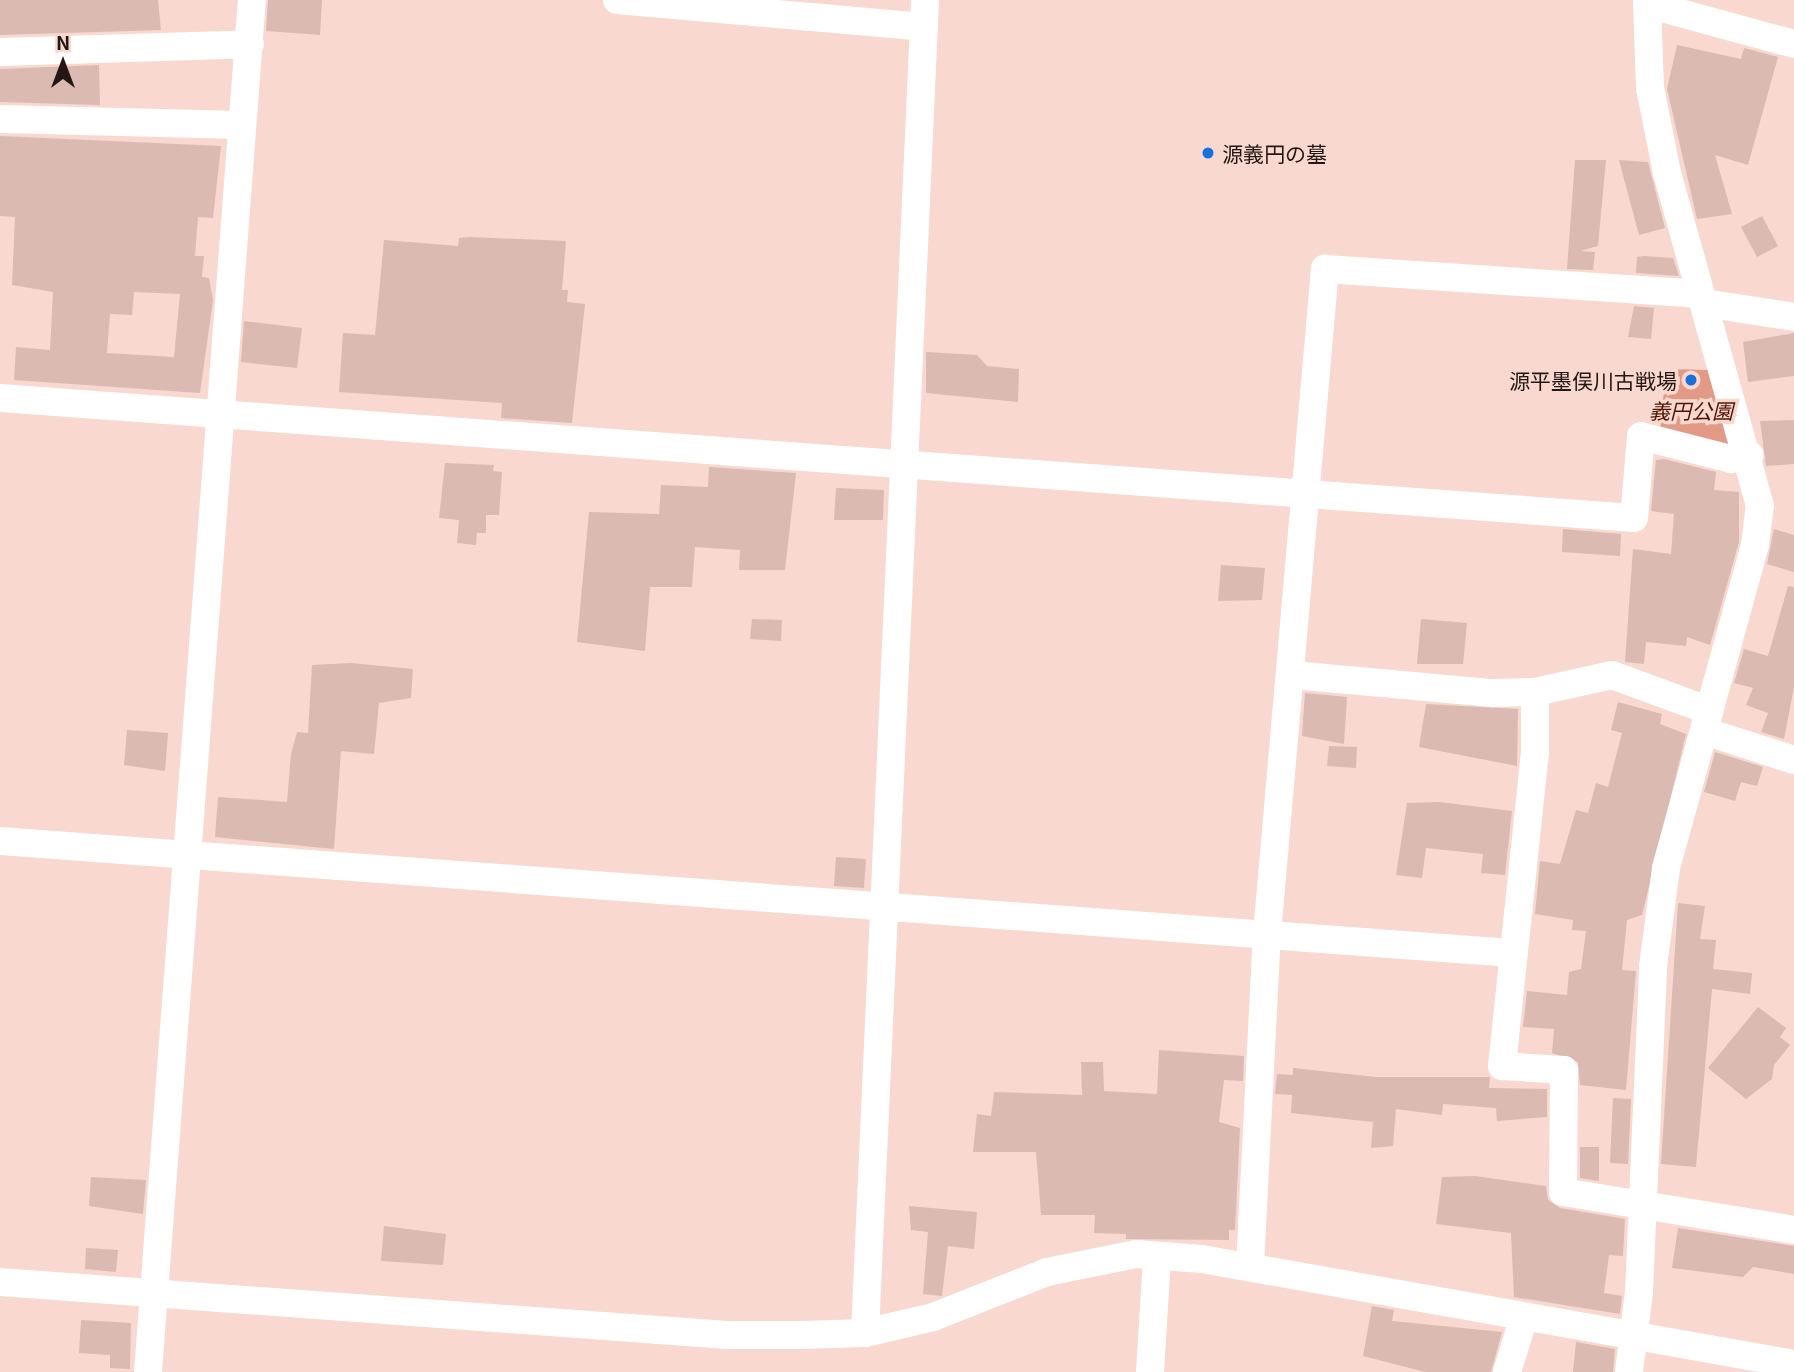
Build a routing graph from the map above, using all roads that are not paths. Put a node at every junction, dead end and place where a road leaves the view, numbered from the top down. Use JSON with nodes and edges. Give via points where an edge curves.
{"nodes":[{"id":1,"x":252,"y":0,"type":"edge"},
{"id":2,"x":617,"y":0,"type":"edge"},
{"id":3,"x":1647,"y":2,"type":"edge"},
{"id":4,"x":925,"y":13,"type":"edge"},
{"id":5,"x":250,"y":44,"type":"junction"},
{"id":6,"x":1794,"y":44,"type":"edge"},
{"id":7,"x":0,"y":52,"type":"edge"},
{"id":8,"x":0,"y":119,"type":"edge"},
{"id":9,"x":242,"y":125,"type":"junction"},
{"id":10,"x":1701,"y":298,"type":"junction"},
{"id":11,"x":1794,"y":317,"type":"edge"},
{"id":12,"x":0,"y":398,"type":"edge"},
{"id":13,"x":220,"y":414,"type":"junction"},
{"id":14,"x":1750,"y":455,"type":"junction"},
{"id":15,"x":901,"y":466,"type":"junction"},
{"id":16,"x":1310,"y":496,"type":"junction"},
{"id":17,"x":1293,"y":675,"type":"junction"},
{"id":18,"x":1535,"y":692,"type":"junction"},
{"id":19,"x":1708,"y":722,"type":"junction"},
{"id":20,"x":1794,"y":760,"type":"edge"},
{"id":21,"x":0,"y":841,"type":"edge"},
{"id":22,"x":187,"y":854,"type":"junction"},
{"id":23,"x":881,"y":906,"type":"junction"},
{"id":24,"x":1267,"y":934,"type":"junction"},
{"id":25,"x":1511,"y":953,"type":"junction"},
{"id":26,"x":1643,"y":1202,"type":"junction"},
{"id":27,"x":1794,"y":1230,"type":"edge"},
{"id":28,"x":1157,"y":1256,"type":"junction"},
{"id":29,"x":1250,"y":1267,"type":"junction"},
{"id":30,"x":0,"y":1282,"type":"edge"},
{"id":31,"x":153,"y":1294,"type":"junction"},
{"id":32,"x":1524,"y":1317,"type":"junction"},
{"id":33,"x":865,"y":1333,"type":"junction"},
{"id":34,"x":1634,"y":1334,"type":"junction"},
{"id":35,"x":1794,"y":1364,"type":"edge"},
{"id":36,"x":148,"y":1372,"type":"edge"},
{"id":37,"x":1150,"y":1372,"type":"edge"},
{"id":38,"x":1507,"y":1372,"type":"edge"},
{"id":39,"x":1629,"y":1372,"type":"edge"}],
"edges":[{"from":1,"to":5,"type":"street"},
{"from":2,"to":4,"type":"street"},
{"from":3,"to":6,"type":"street"},
{"from":3,"to":10,"type":"street","via":[[1656,120]]},
{"from":4,"to":15,"type":"street"},
{"from":5,"to":7,"type":"street"},
{"from":5,"to":9,"type":"street"},
{"from":8,"to":9,"type":"street"},
{"from":9,"to":13,"type":"street"},
{"from":10,"to":11,"type":"street"},
{"from":10,"to":14,"type":"street"},
{"from":10,"to":16,"type":"street","via":[[1325,269]]},
{"from":12,"to":13,"type":"street"},
{"from":13,"to":15,"type":"street"},
{"from":13,"to":22,"type":"street"},
{"from":14,"to":16,"type":"street","via":[[1731,459],[1641,436],[1634,518]]},
{"from":14,"to":19,"type":"street","via":[[1759,528]]},
{"from":15,"to":16,"type":"street"},
{"from":15,"to":23,"type":"street"},
{"from":16,"to":17,"type":"street"},
{"from":17,"to":18,"type":"street"},
{"from":17,"to":24,"type":"street"},
{"from":18,"to":19,"type":"street","via":[[1612,675]]},
{"from":18,"to":25,"type":"street","via":[[1535,752]]},
{"from":19,"to":20,"type":"street"},
{"from":19,"to":26,"type":"street","via":[[1666,868],[1655,954]]},
{"from":21,"to":22,"type":"street"},
{"from":22,"to":23,"type":"street"},
{"from":22,"to":31,"type":"street"},
{"from":23,"to":24,"type":"street"},
{"from":23,"to":33,"type":"street"},
{"from":24,"to":25,"type":"street"},
{"from":24,"to":29,"type":"street"},
{"from":25,"to":26,"type":"street","via":[[1502,1066],[1564,1070],[1563,1192]]},
{"from":26,"to":27,"type":"street"},
{"from":26,"to":34,"type":"street"},
{"from":28,"to":29,"type":"street"},
{"from":28,"to":33,"type":"street","via":[[1109,1254],[1047,1272],[933,1317]]},
{"from":28,"to":37,"type":"street"},
{"from":29,"to":32,"type":"street"},
{"from":30,"to":31,"type":"street"},
{"from":31,"to":33,"type":"street","via":[[727,1335]]},
{"from":31,"to":36,"type":"street"},
{"from":32,"to":34,"type":"street"},
{"from":32,"to":38,"type":"street"},
{"from":34,"to":35,"type":"street"},
{"from":34,"to":39,"type":"street"}]}
